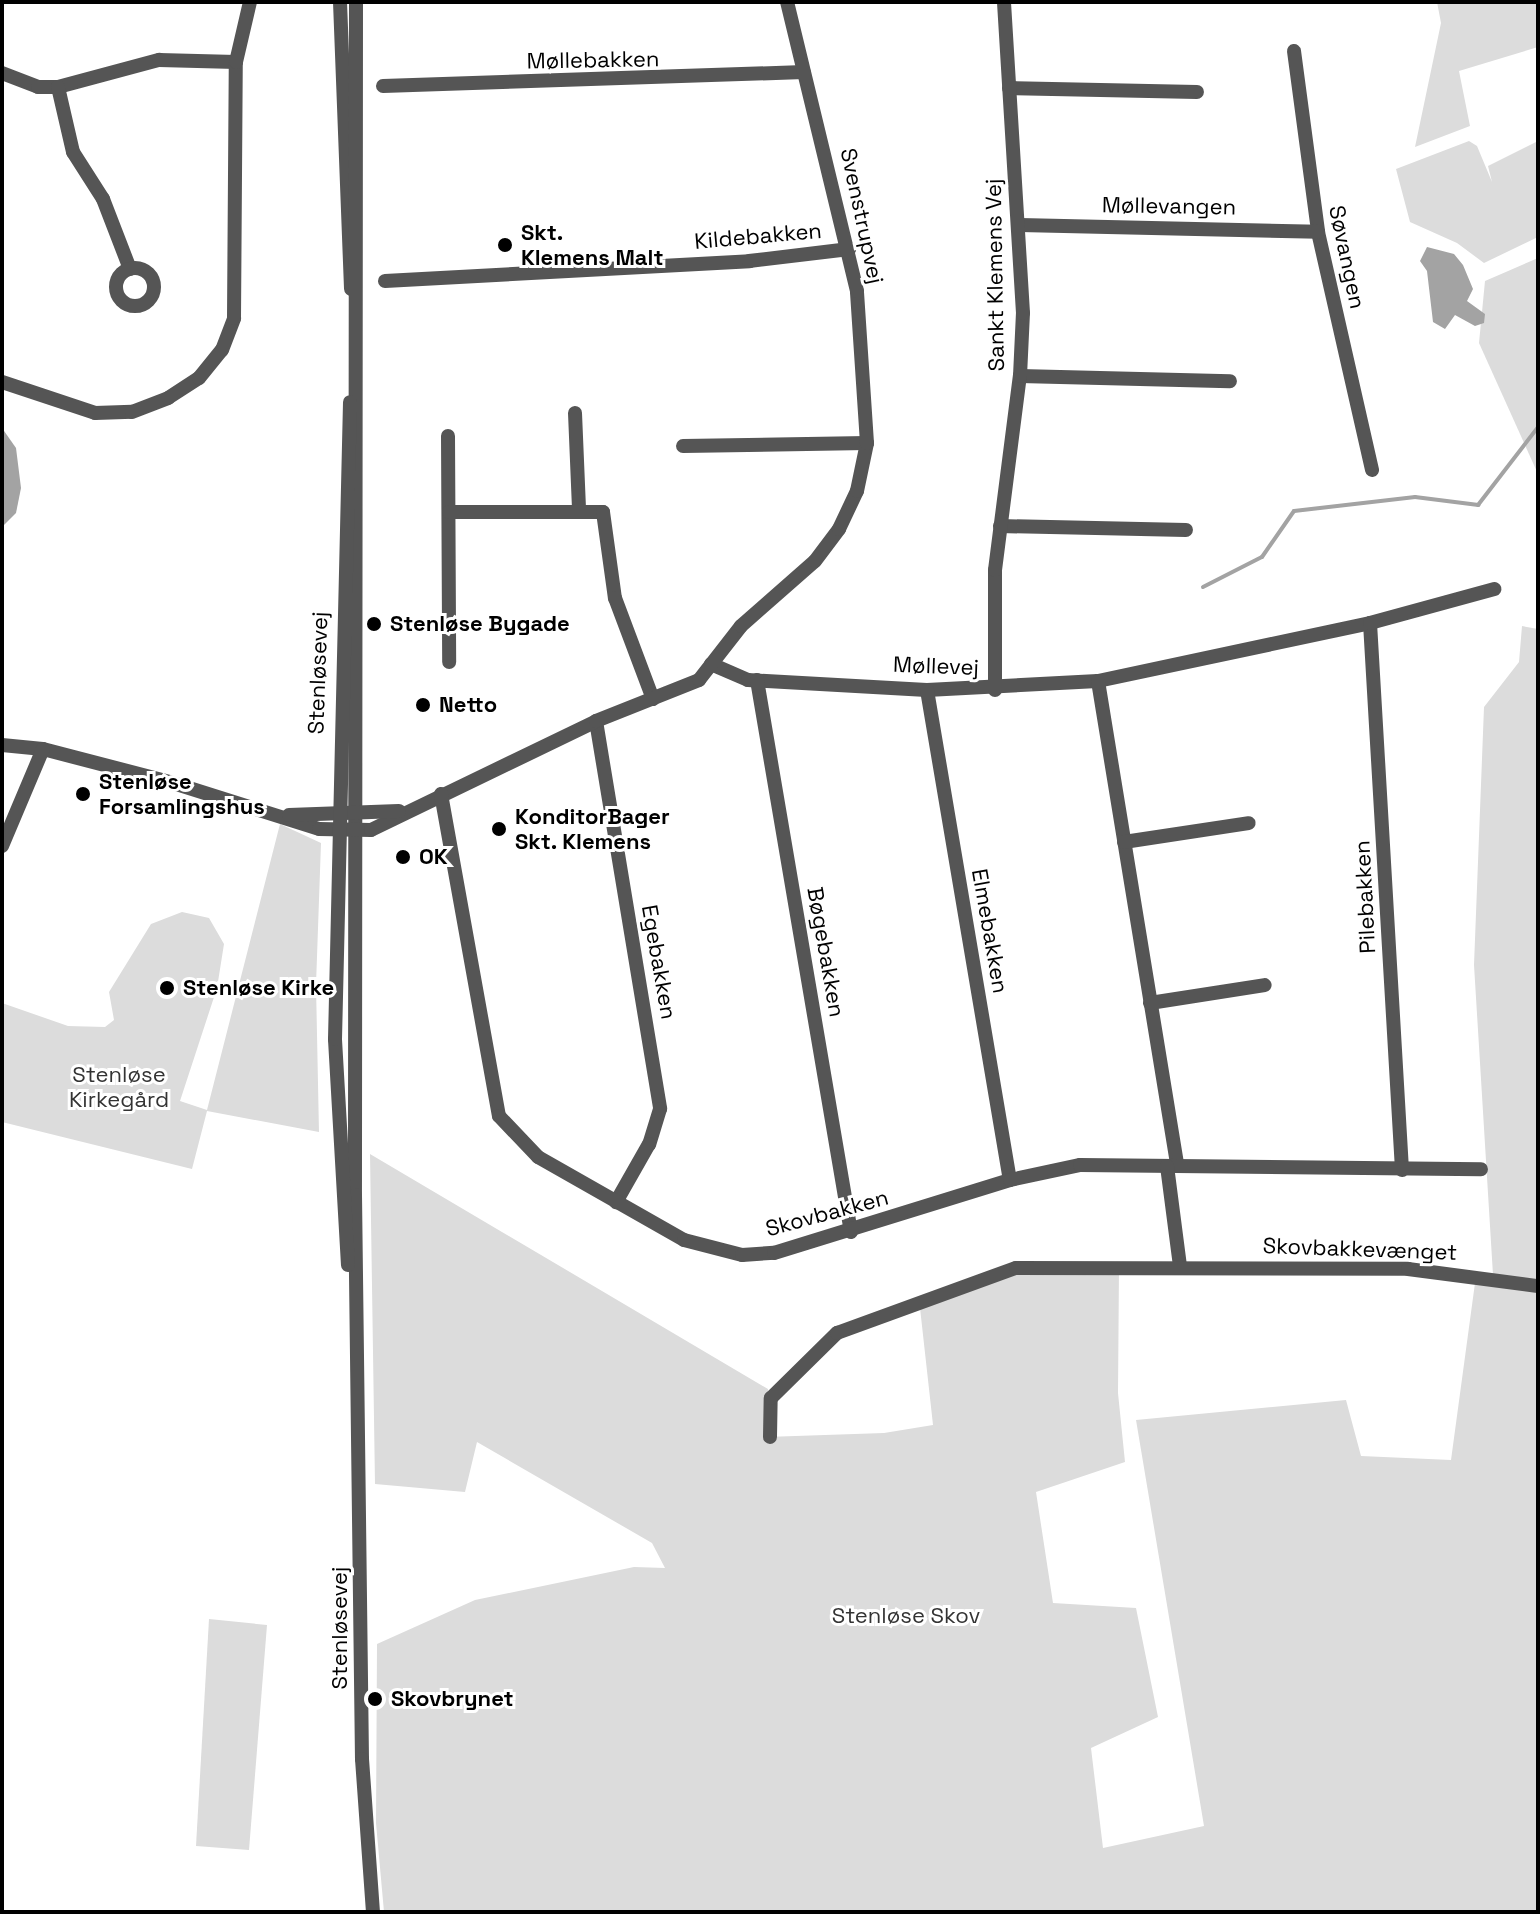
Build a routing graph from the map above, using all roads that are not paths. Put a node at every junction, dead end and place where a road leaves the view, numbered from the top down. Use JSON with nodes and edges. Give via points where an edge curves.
{"nodes":[{"id":1,"x":250,"y":2,"type":"edge"},
{"id":2,"x":340,"y":2,"type":"edge"},
{"id":3,"x":356,"y":2,"type":"edge"},
{"id":4,"x":787,"y":2,"type":"edge"},
{"id":5,"x":1004,"y":2,"type":"edge"},
{"id":6,"x":1294,"y":51,"type":"dead end"},
{"id":7,"x":236,"y":62,"type":"junction"},
{"id":8,"x":804,"y":72,"type":"junction"},
{"id":9,"x":2,"y":73,"type":"edge"},
{"id":10,"x":383,"y":86,"type":"dead end"},
{"id":11,"x":58,"y":87,"type":"junction"},
{"id":12,"x":1009,"y":88,"type":"junction"},
{"id":13,"x":1197,"y":92,"type":"dead end"},
{"id":14,"x":1020,"y":225,"type":"junction"},
{"id":15,"x":1318,"y":232,"type":"junction"},
{"id":16,"x":849,"y":249,"type":"junction"},
{"id":17,"x":130,"y":269,"type":"dead end"},
{"id":18,"x":385,"y":281,"type":"dead end"},
{"id":19,"x":1020,"y":376,"type":"junction"},
{"id":20,"x":1230,"y":381,"type":"dead end"},
{"id":21,"x":2,"y":382,"type":"edge"},
{"id":22,"x":575,"y":413,"type":"dead end"},
{"id":23,"x":448,"y":436,"type":"dead end"},
{"id":24,"x":867,"y":443,"type":"junction"},
{"id":25,"x":683,"y":446,"type":"dead end"},
{"id":26,"x":1372,"y":470,"type":"dead end"},
{"id":27,"x":579,"y":508,"type":"junction"},
{"id":28,"x":449,"y":512,"type":"junction"},
{"id":29,"x":1000,"y":526,"type":"junction"},
{"id":30,"x":1186,"y":530,"type":"dead end"},
{"id":31,"x":1494,"y":589,"type":"dead end"},
{"id":32,"x":1370,"y":623,"type":"junction"},
{"id":33,"x":449,"y":662,"type":"dead end"},
{"id":34,"x":711,"y":664,"type":"junction"},
{"id":35,"x":757,"y":680,"type":"junction"},
{"id":36,"x":1098,"y":681,"type":"junction"},
{"id":37,"x":927,"y":690,"type":"junction"},
{"id":38,"x":995,"y":690,"type":"junction"},
{"id":39,"x":653,"y":699,"type":"junction"},
{"id":40,"x":596,"y":721,"type":"junction"},
{"id":41,"x":2,"y":745,"type":"edge"},
{"id":42,"x":43,"y":749,"type":"junction"},
{"id":43,"x":441,"y":794,"type":"junction"},
{"id":44,"x":405,"y":810,"type":"junction"},
{"id":45,"x":337,"y":812,"type":"junction"},
{"id":46,"x":356,"y":813,"type":"junction"},
{"id":47,"x":288,"y":815,"type":"junction"},
{"id":48,"x":1249,"y":823,"type":"dead end"},
{"id":49,"x":336,"y":831,"type":"junction"},
{"id":50,"x":355,"y":831,"type":"junction"},
{"id":51,"x":1124,"y":842,"type":"junction"},
{"id":52,"x":2,"y":846,"type":"edge"},
{"id":53,"x":1265,"y":985,"type":"dead end"},
{"id":54,"x":1150,"y":1003,"type":"junction"},
{"id":55,"x":1172,"y":1166,"type":"junction"},
{"id":56,"x":1481,"y":1169,"type":"dead end"},
{"id":57,"x":1402,"y":1170,"type":"junction"},
{"id":58,"x":1010,"y":1180,"type":"junction"},
{"id":59,"x":616,"y":1202,"type":"junction"},
{"id":60,"x":851,"y":1232,"type":"junction"},
{"id":61,"x":1180,"y":1266,"type":"junction"},
{"id":62,"x":1538,"y":1286,"type":"edge"},
{"id":63,"x":357,"y":1344,"type":"junction"},
{"id":64,"x":770,"y":1437,"type":"dead end"},
{"id":65,"x":373,"y":1912,"type":"edge"}],
"edges":[{"from":1,"to":7,"type":"street"},
{"from":2,"to":45,"type":"street","name":"Stenløsevej","via":[[352,355]]},
{"from":3,"to":46,"type":"street","name":"Stenløsevej"},
{"from":4,"to":8,"type":"street","name":"Svenstrupvej"},
{"from":5,"to":12,"type":"street","name":"Sankt Klemens Vej"},
{"from":6,"to":15,"type":"street","name":"Søvangen"},
{"from":7,"to":11,"type":"street","via":[[159,60]]},
{"from":7,"to":21,"type":"street","via":[[237,268],[234,318],[222,350],[199,378],[132,412],[95,413]]},
{"from":8,"to":10,"type":"street","name":"Møllebakken"},
{"from":8,"to":16,"type":"street","name":"Svenstrupvej"},
{"from":9,"to":11,"type":"street","via":[[38,87]]},
{"from":11,"to":17,"type":"street","via":[[73,152],[103,199]]},
{"from":12,"to":13,"type":"street"},
{"from":12,"to":14,"type":"street","name":"Sankt Klemens Vej"},
{"from":14,"to":15,"type":"street","name":"Møllevangen"},
{"from":14,"to":19,"type":"street","name":"Sankt Klemens Vej"},
{"from":15,"to":26,"type":"street","name":"Søvangen"},
{"from":16,"to":18,"type":"street","name":"Kildebakken","via":[[749,261]]},
{"from":16,"to":24,"type":"street","name":"Svenstrupvej","via":[[857,291]]},
{"from":19,"to":20,"type":"street"},
{"from":19,"to":29,"type":"street","name":"Sankt Klemens Vej"},
{"from":22,"to":27,"type":"street"},
{"from":23,"to":28,"type":"street"},
{"from":24,"to":25,"type":"street"},
{"from":24,"to":34,"type":"street","name":"Svenstrupvej","via":[[857,491],[839,529],[815,561],[741,626]]},
{"from":27,"to":28,"type":"street"},
{"from":27,"to":39,"type":"street","via":[[603,512],[608,521],[615,598]]},
{"from":28,"to":33,"type":"street"},
{"from":29,"to":30,"type":"street"},
{"from":29,"to":38,"type":"street","name":"Sankt Klemens Vej"},
{"from":31,"to":32,"type":"street","name":"Møllevej"},
{"from":32,"to":36,"type":"street","name":"Møllevej"},
{"from":32,"to":57,"type":"street","name":"Pilebakken"},
{"from":34,"to":35,"type":"street","name":"Møllevej","via":[[729,675]]},
{"from":34,"to":39,"type":"street","via":[[699,680]]},
{"from":35,"to":37,"type":"street","name":"Møllevej"},
{"from":35,"to":60,"type":"street","name":"Bøgebakken"},
{"from":36,"to":38,"type":"street","name":"Møllevej"},
{"from":36,"to":51,"type":"street"},
{"from":37,"to":38,"type":"street","name":"Møllevej"},
{"from":37,"to":58,"type":"street","name":"Elmebakken"},
{"from":39,"to":40,"type":"street"},
{"from":40,"to":43,"type":"street"},
{"from":40,"to":59,"type":"street","name":"Egebakken","via":[[660,1109],[649,1144]]},
{"from":41,"to":42,"type":"street"},
{"from":42,"to":47,"type":"street"},
{"from":42,"to":52,"type":"street"},
{"from":43,"to":44,"type":"street"},
{"from":43,"to":59,"type":"street","name":"Skovbakken","via":[[499,1116],[538,1157]]},
{"from":44,"to":46,"type":"street"},
{"from":44,"to":50,"type":"street","via":[[371,830]]},
{"from":45,"to":46,"type":"street"},
{"from":45,"to":47,"type":"street"},
{"from":45,"to":49,"type":"street","name":"Stenløsevej"},
{"from":46,"to":50,"type":"street","name":"Stenløsevej"},
{"from":47,"to":49,"type":"street"},
{"from":48,"to":51,"type":"street"},
{"from":49,"to":50,"type":"street"},
{"from":49,"to":63,"type":"street","name":"Stenløsevej","via":[[335,1039]]},
{"from":50,"to":63,"type":"street","name":"Stenløsevej"},
{"from":51,"to":54,"type":"street"},
{"from":53,"to":54,"type":"street"},
{"from":54,"to":55,"type":"street"},
{"from":55,"to":57,"type":"street","name":"Skovbakken"},
{"from":55,"to":58,"type":"street","name":"Skovbakken","via":[[1080,1165]]},
{"from":55,"to":61,"type":"street"},
{"from":56,"to":57,"type":"street","name":"Skovbakken"},
{"from":58,"to":60,"type":"street","name":"Skovbakken"},
{"from":59,"to":60,"type":"street","name":"Skovbakken","via":[[684,1240],[742,1255],[797,1248]]},
{"from":61,"to":62,"type":"street","name":"Skovbakkevænget","via":[[1408,1269]]},
{"from":61,"to":64,"type":"street","name":"Skovbakkevænget","via":[[1016,1268],[837,1333],[771,1398]]},
{"from":63,"to":65,"type":"street","name":"Stenløsevej","via":[[362,1759]]}]}
